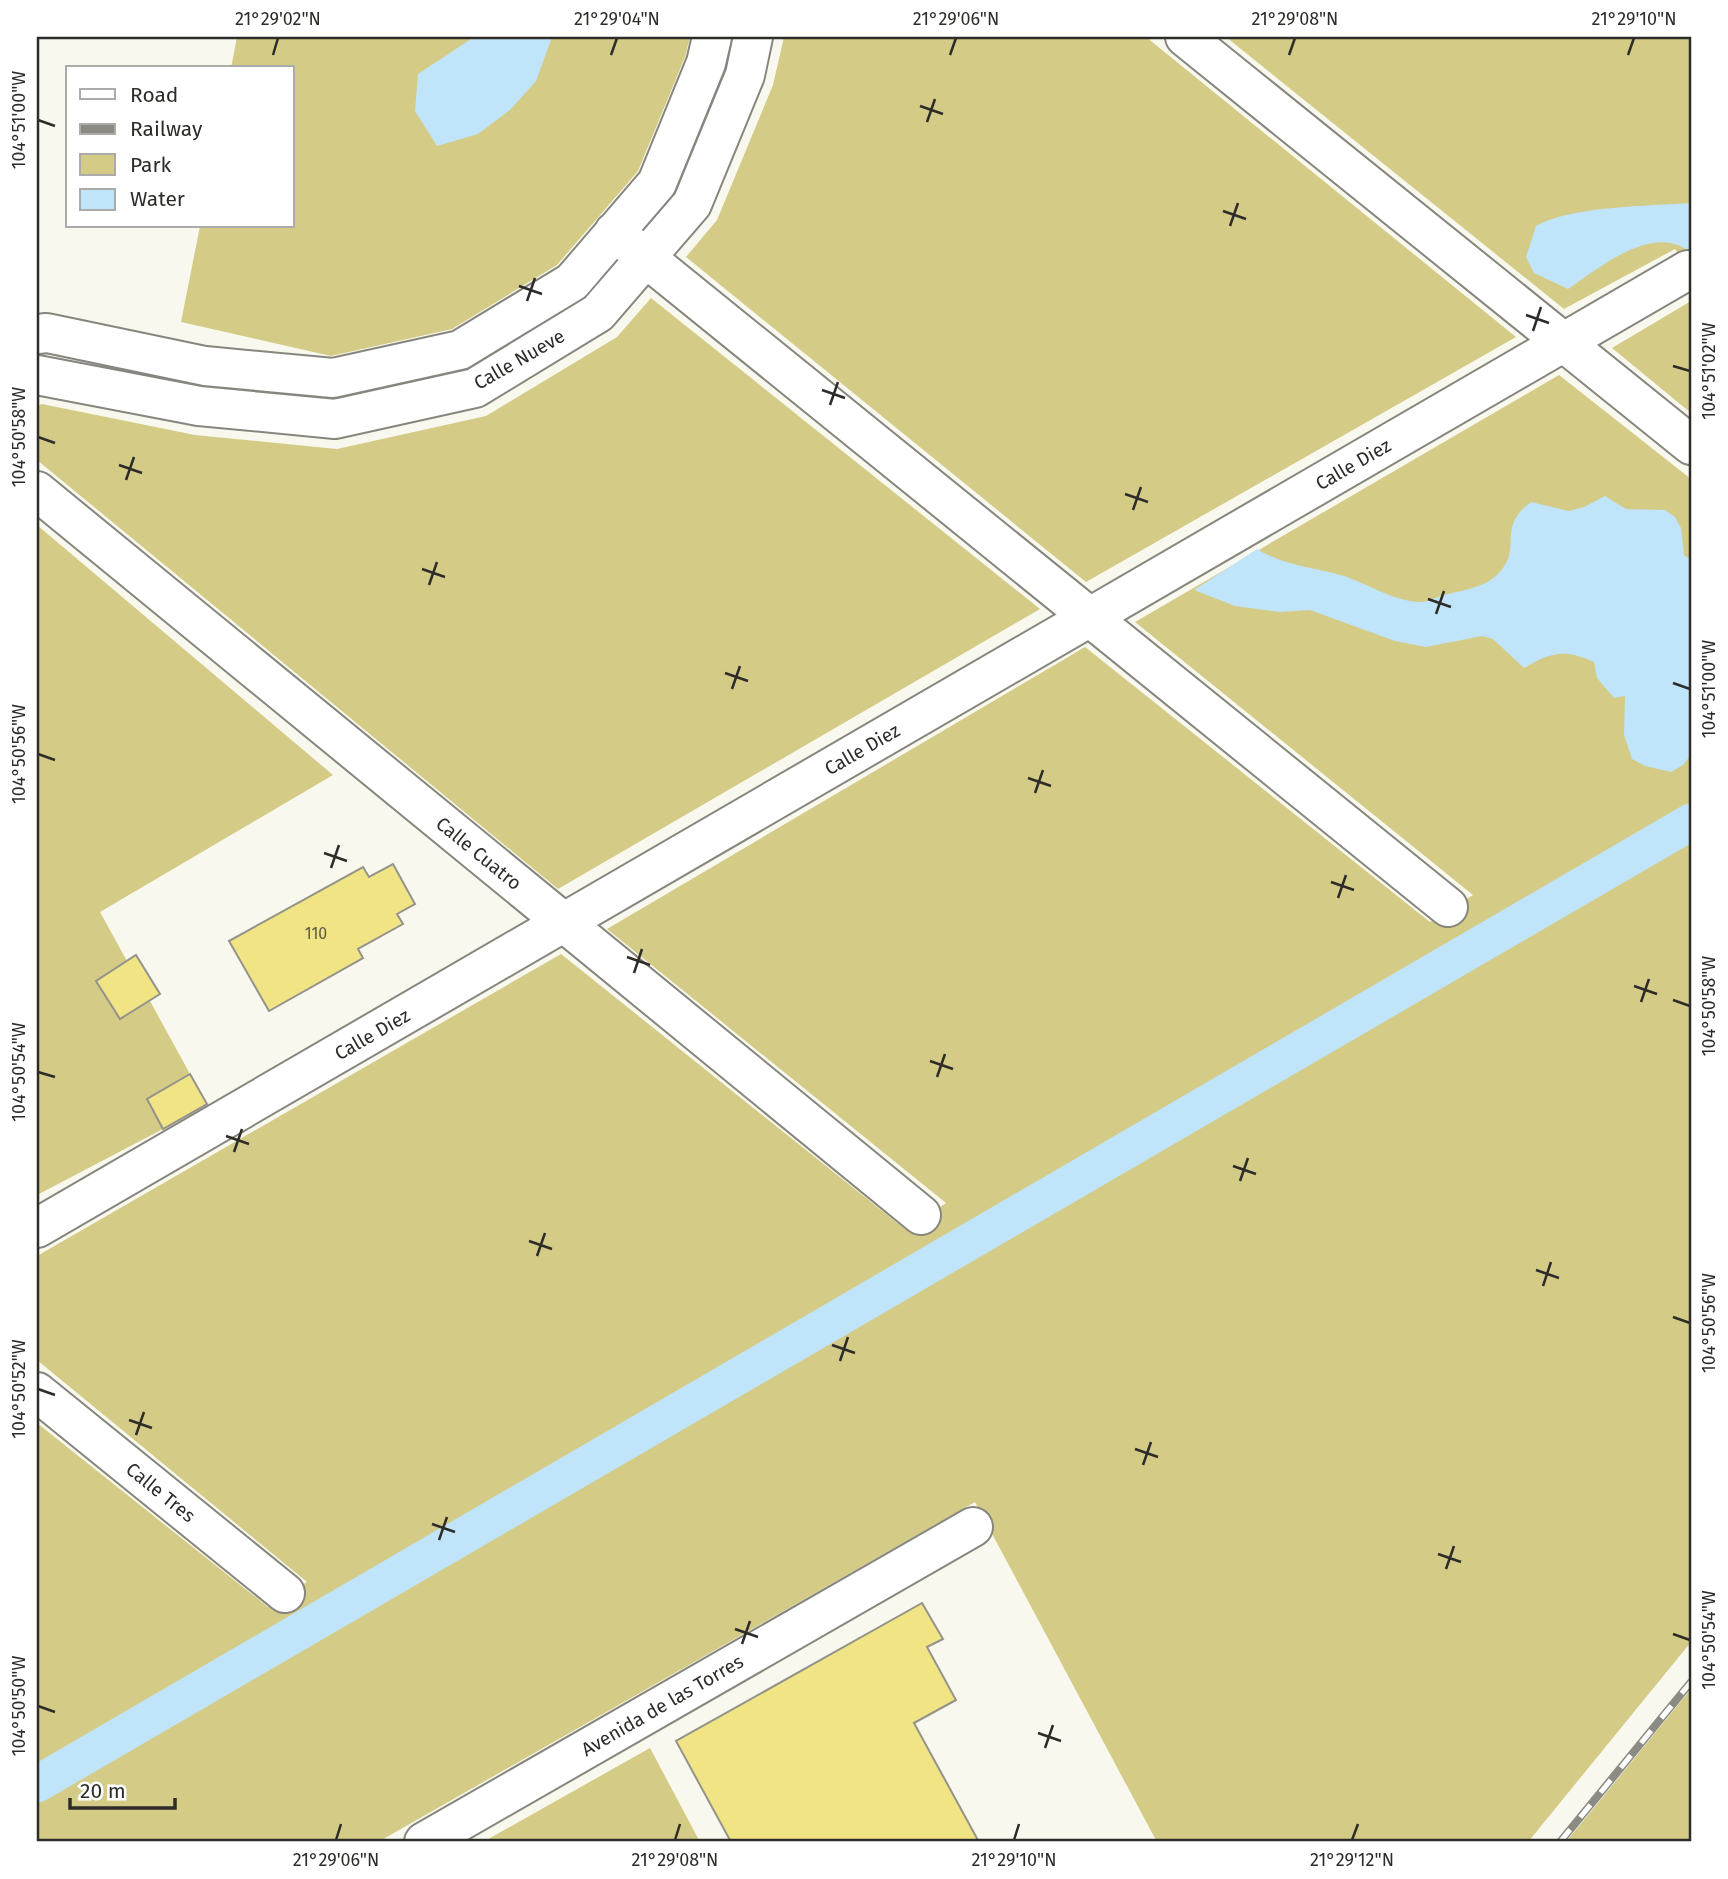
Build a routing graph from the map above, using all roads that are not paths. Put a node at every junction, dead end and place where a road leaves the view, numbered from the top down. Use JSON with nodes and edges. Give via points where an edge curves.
{"nodes":[{"id":1,"x":712,"y":37,"type":"edge"},
{"id":2,"x":753,"y":37,"type":"edge"},
{"id":3,"x":1185,"y":37,"type":"edge"},
{"id":4,"x":614,"y":232,"type":"junction"},
{"id":5,"x":646,"y":258,"type":"junction"},
{"id":6,"x":1688,"y":270,"type":"dead end"},
{"id":7,"x":37,"y":334,"type":"edge"},
{"id":8,"x":1564,"y":342,"type":"junction"},
{"id":9,"x":37,"y":375,"type":"edge"},
{"id":10,"x":1691,"y":445,"type":"edge"},
{"id":11,"x":37,"y":491,"type":"edge"},
{"id":12,"x":1090,"y":617,"type":"junction"},
{"id":13,"x":1448,"y":908,"type":"dead end"},
{"id":14,"x":564,"y":922,"type":"junction"},
{"id":15,"x":921,"y":1215,"type":"dead end"},
{"id":16,"x":37,"y":1228,"type":"edge"},
{"id":17,"x":37,"y":1392,"type":"edge"},
{"id":18,"x":973,"y":1527,"type":"dead end"},
{"id":19,"x":285,"y":1593,"type":"dead end"},
{"id":20,"x":424,"y":1842,"type":"edge"}],
"edges":[{"from":1,"to":4,"type":"street","name":"Calle Nueve","via":[[706,63],[657,183]]},
{"from":2,"to":5,"type":"street","name":"Calle Nueve","via":[[745,75],[692,204]]},
{"from":3,"to":8,"type":"street"},
{"from":4,"to":5,"type":"street"},
{"from":4,"to":7,"type":"street","name":"Calle Nueve","via":[[572,282],[460,350],[333,378],[205,366]]},
{"from":5,"to":9,"type":"street","name":"Calle Nueve","via":[[598,313],[475,388],[335,419],[199,406]]},
{"from":5,"to":12,"type":"street"},
{"from":6,"to":8,"type":"street","name":"Calle Diez"},
{"from":8,"to":10,"type":"street"},
{"from":8,"to":12,"type":"street","name":"Calle Diez"},
{"from":11,"to":14,"type":"street","name":"Calle Cuatro"},
{"from":12,"to":13,"type":"street"},
{"from":12,"to":14,"type":"street","name":"Calle Diez"},
{"from":14,"to":15,"type":"street","name":"Calle Cuatro"},
{"from":14,"to":16,"type":"street","name":"Calle Diez"},
{"from":17,"to":19,"type":"street","name":"Calle Tres"},
{"from":18,"to":20,"type":"street","name":"Avenida de las Torres"}]}
